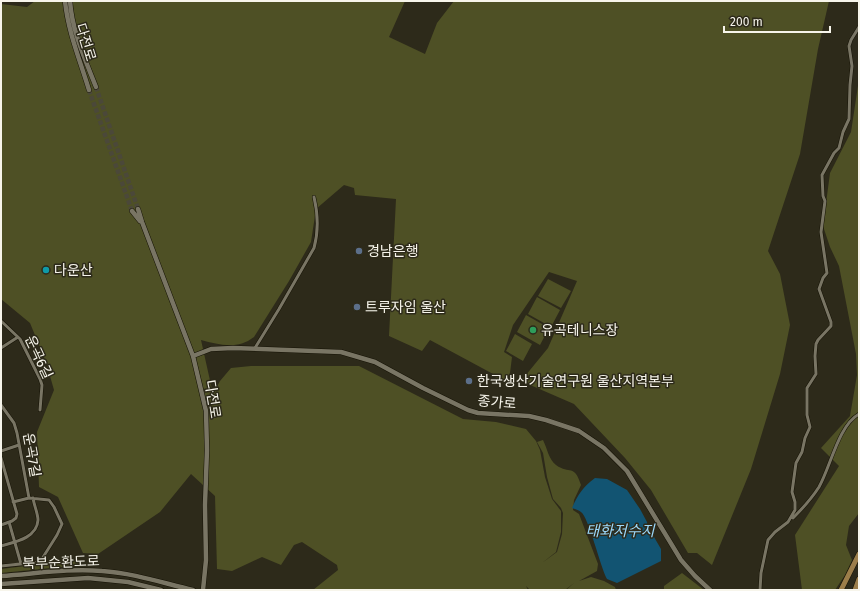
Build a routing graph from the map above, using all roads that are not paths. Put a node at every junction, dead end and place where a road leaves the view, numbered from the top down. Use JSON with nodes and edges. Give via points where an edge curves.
{"nodes":[{"id":1,"x":65,"y":1,"type":"edge"},
{"id":2,"x":70,"y":1,"type":"edge"},
{"id":3,"x":859,"y":27,"type":"edge"},
{"id":4,"x":96,"y":87,"type":"tunnel mouth"},
{"id":5,"x":89,"y":90,"type":"tunnel mouth"},
{"id":6,"x":314,"y":197,"type":"dead end"},
{"id":7,"x":138,"y":209,"type":"tunnel mouth"},
{"id":8,"x":132,"y":211,"type":"tunnel mouth"},
{"id":9,"x":142,"y":222,"type":"junction"},
{"id":10,"x":1,"y":321,"type":"edge"},
{"id":11,"x":18,"y":336,"type":"junction"},
{"id":12,"x":1,"y":348,"type":"edge"},
{"id":13,"x":255,"y":348,"type":"junction"},
{"id":14,"x":193,"y":356,"type":"junction"},
{"id":15,"x":1,"y":404,"type":"edge"},
{"id":16,"x":40,"y":410,"type":"dead end"},
{"id":17,"x":859,"y":414,"type":"edge"},
{"id":18,"x":20,"y":445,"type":"junction"},
{"id":19,"x":1,"y":451,"type":"edge"},
{"id":20,"x":1,"y":458,"type":"edge"},
{"id":21,"x":29,"y":498,"type":"junction"},
{"id":22,"x":33,"y":498,"type":"junction"},
{"id":23,"x":13,"y":502,"type":"junction"},
{"id":24,"x":9,"y":522,"type":"junction"},
{"id":25,"x":788,"y":522,"type":"junction"},
{"id":26,"x":1,"y":525,"type":"edge"},
{"id":27,"x":15,"y":542,"type":"junction"},
{"id":28,"x":1,"y":546,"type":"edge"},
{"id":29,"x":859,"y":554,"type":"edge"},
{"id":30,"x":21,"y":564,"type":"junction"},
{"id":31,"x":1,"y":566,"type":"edge"},
{"id":32,"x":1,"y":576,"type":"edge"},
{"id":33,"x":859,"y":579,"type":"edge"},
{"id":34,"x":1,"y":584,"type":"edge"},
{"id":35,"x":161,"y":590,"type":"edge"},
{"id":36,"x":193,"y":590,"type":"edge"},
{"id":37,"x":203,"y":590,"type":"edge"},
{"id":38,"x":710,"y":590,"type":"edge"},
{"id":39,"x":760,"y":590,"type":"edge"},
{"id":40,"x":841,"y":590,"type":"edge"},
{"id":41,"x":855,"y":590,"type":"edge"}],
"edges":[{"from":1,"to":5,"type":"main road","name":"다전로","via":[[70,32]]},
{"from":2,"to":4,"type":"main road","name":"다전로","via":[[75,31]]},
{"from":3,"to":25,"type":"street","via":[[849,46],[852,66],[849,119],[840,148],[834,153],[822,175],[825,201],[821,232],[827,273],[819,289],[831,326],[816,344],[816,374],[807,388],[807,415],[810,427],[796,463],[792,492],[795,510]]},
{"from":6,"to":13,"type":"street","via":[[318,219],[314,248]]},
{"from":7,"to":9,"type":"main road","name":"다전로"},
{"from":8,"to":9,"type":"main road","name":"다전로"},
{"from":9,"to":14,"type":"main road","name":"다전로"},
{"from":10,"to":11,"type":"street","name":"운곡6길"},
{"from":11,"to":12,"type":"street"},
{"from":11,"to":16,"type":"street","name":"운곡6길","via":[[40,378]]},
{"from":13,"to":14,"type":"main road","name":"종가로","via":[[211,349]]},
{"from":13,"to":38,"type":"main road","name":"종가로","via":[[340,352],[352,355],[383,365],[468,410],[478,413],[529,416],[579,432],[604,448],[627,470],[681,560]]},
{"from":14,"to":37,"type":"main road","name":"다전로","via":[[206,411],[206,560]]},
{"from":15,"to":18,"type":"street","name":"운곡7길","via":[[14,423]]},
{"from":17,"to":25,"type":"street","via":[[843,432],[819,487]]},
{"from":18,"to":19,"type":"street"},
{"from":18,"to":21,"type":"street","name":"운곡7길"},
{"from":20,"to":23,"type":"street"},
{"from":21,"to":22,"type":"street"},
{"from":21,"to":23,"type":"street","name":"운곡7길"},
{"from":22,"to":27,"type":"street","via":[[38,520],[34,531],[28,537]]},
{"from":22,"to":30,"type":"street","via":[[48,500],[62,524],[40,562]]},
{"from":23,"to":24,"type":"street","via":[[17,514],[16,518]]},
{"from":24,"to":26,"type":"street"},
{"from":24,"to":27,"type":"street"},
{"from":25,"to":39,"type":"street","via":[[768,540]]},
{"from":27,"to":28,"type":"street"},
{"from":27,"to":30,"type":"street"},
{"from":29,"to":40,"type":"highway"},
{"from":30,"to":31,"type":"street"},
{"from":32,"to":36,"type":"main road","name":"북부순환도로","via":[[101,570],[130,574]]},
{"from":33,"to":41,"type":"highway"},
{"from":34,"to":35,"type":"main road","name":"북부순환도로","via":[[88,578],[128,582]]}]}
